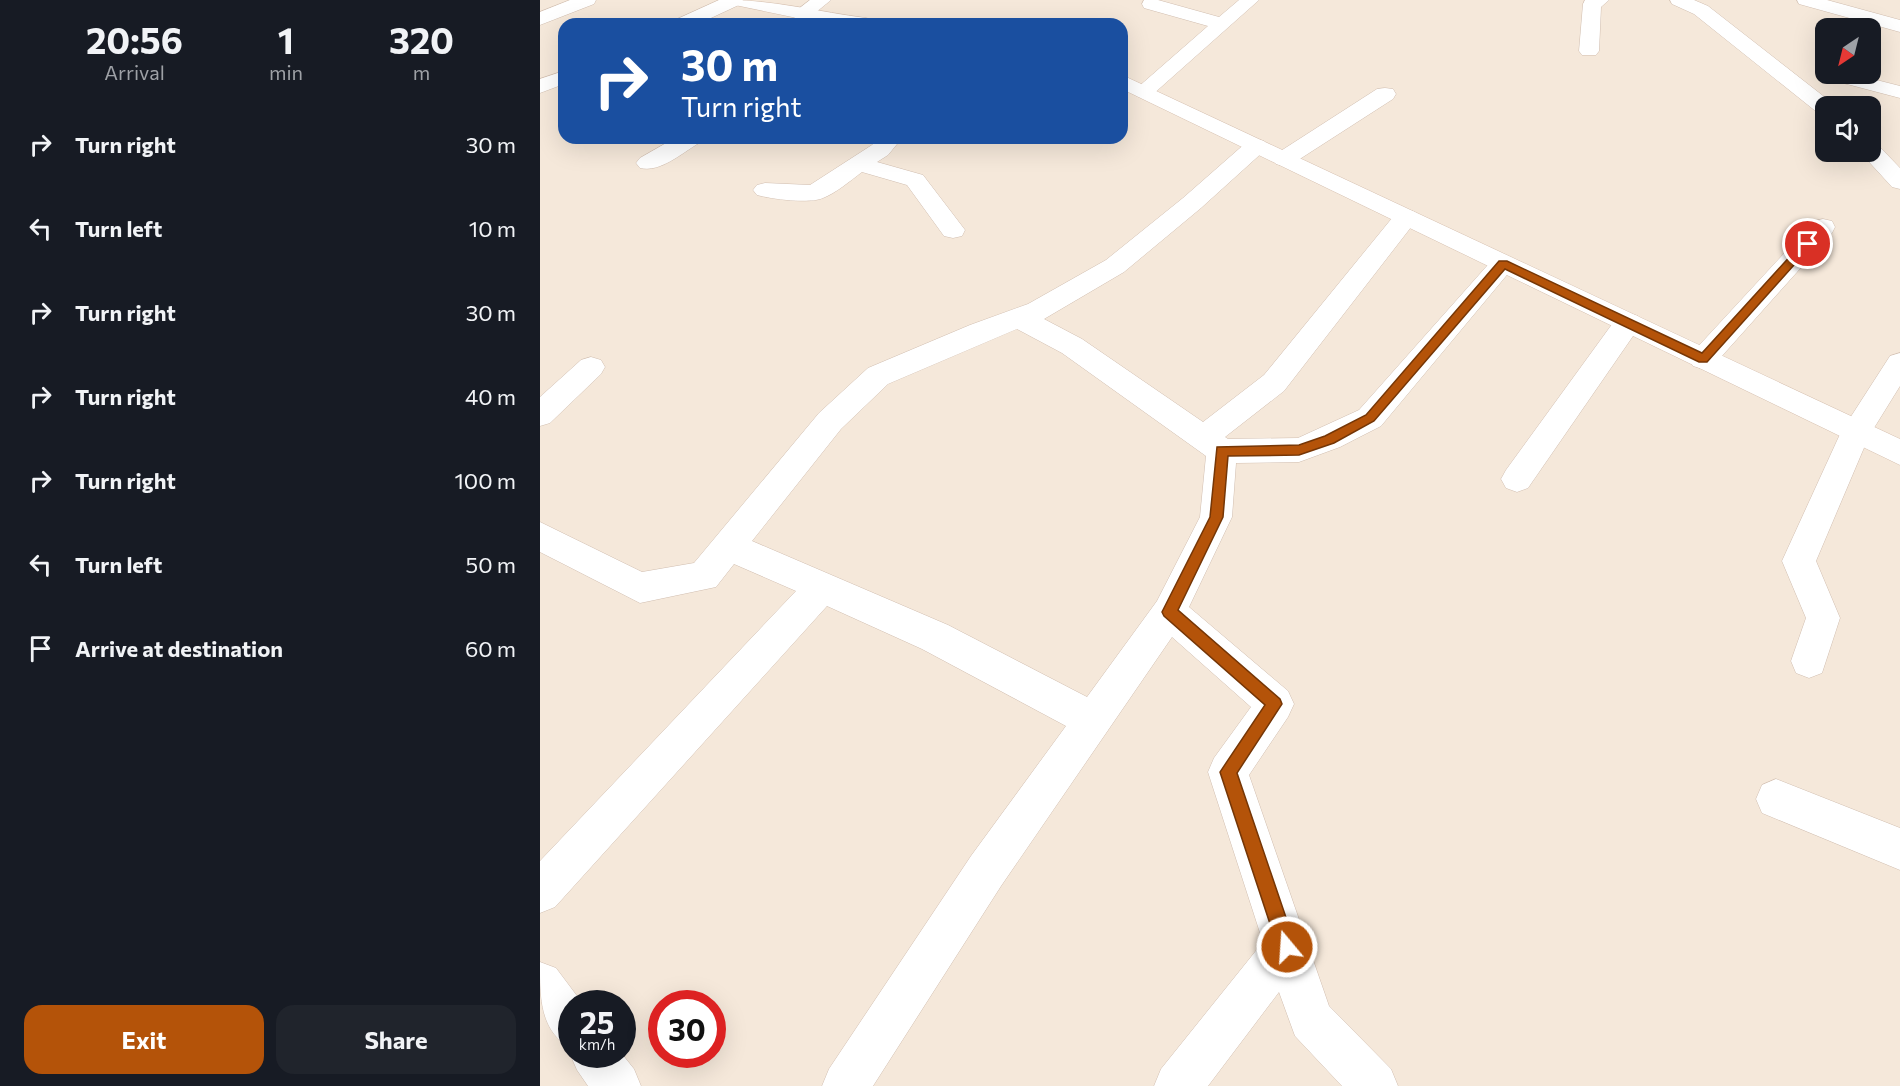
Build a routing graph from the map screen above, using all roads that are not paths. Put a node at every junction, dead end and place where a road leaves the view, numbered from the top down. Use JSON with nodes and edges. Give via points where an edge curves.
{"nodes":[{"id":1,"x":587,"y":0,"type":"edge"},
{"id":2,"x":736,"y":0,"type":"edge"},
{"id":3,"x":822,"y":0,"type":"edge"},
{"id":4,"x":1250,"y":0,"type":"edge"},
{"id":5,"x":1600,"y":0,"type":"edge"},
{"id":6,"x":1679,"y":0,"type":"edge"},
{"id":7,"x":1816,"y":2,"type":"edge"},
{"id":8,"x":1151,"y":4,"type":"dead end"},
{"id":9,"x":802,"y":14,"type":"junction"},
{"id":10,"x":696,"y":18,"type":"edge"},
{"id":11,"x":828,"y":18,"type":"edge"},
{"id":12,"x":540,"y":19,"type":"edge"},
{"id":13,"x":1223,"y":24,"type":"junction"},
{"id":14,"x":1900,"y":26,"type":"edge"},
{"id":15,"x":1589,"y":51,"type":"dead end"},
{"id":16,"x":1767,"y":62,"type":"junction"},
{"id":17,"x":1815,"y":69,"type":"edge"},
{"id":18,"x":558,"y":80,"type":"edge"},
{"id":19,"x":1869,"y":84,"type":"edge"},
{"id":20,"x":1133,"y":86,"type":"edge"},
{"id":21,"x":540,"y":87,"type":"edge"},
{"id":22,"x":1900,"y":92,"type":"edge"},
{"id":23,"x":1385,"y":94,"type":"dead end"},
{"id":24,"x":1815,"y":99,"type":"edge"},
{"id":25,"x":681,"y":144,"type":"edge"},
{"id":26,"x":886,"y":144,"type":"edge"},
{"id":27,"x":1256,"y":146,"type":"junction"},
{"id":28,"x":1284,"y":159,"type":"junction"},
{"id":29,"x":1881,"y":162,"type":"edge"},
{"id":30,"x":648,"y":163,"type":"dead end"},
{"id":31,"x":859,"y":164,"type":"junction"},
{"id":32,"x":1900,"y":182,"type":"edge"},
{"id":33,"x":765,"y":190,"type":"dead end"},
{"id":34,"x":1406,"y":217,"type":"junction"},
{"id":35,"x":1823,"y":227,"type":"dead end"},
{"id":36,"x":953,"y":230,"type":"dead end"},
{"id":37,"x":1503,"y":264,"type":"junction"},
{"id":38,"x":1019,"y":318,"type":"junction"},
{"id":39,"x":1628,"y":323,"type":"junction"},
{"id":40,"x":1703,"y":359,"type":"junction"},
{"id":41,"x":1900,"y":363,"type":"edge"},
{"id":42,"x":591,"y":367,"type":"dead end"},
{"id":43,"x":540,"y":416,"type":"edge"},
{"id":44,"x":1856,"y":432,"type":"junction"},
{"id":45,"x":1213,"y":444,"type":"junction"},
{"id":46,"x":1900,"y":453,"type":"edge"},
{"id":47,"x":1517,"y":479,"type":"dead end"},
{"id":48,"x":540,"y":536,"type":"edge"},
{"id":49,"x":729,"y":546,"type":"junction"},
{"id":50,"x":822,"y":587,"type":"junction"},
{"id":51,"x":1169,"y":612,"type":"junction"},
{"id":52,"x":1809,"y":661,"type":"dead end"},
{"id":53,"x":1091,"y":719,"type":"junction"},
{"id":54,"x":1776,"y":799,"type":"dead end"},
{"id":55,"x":1900,"y":849,"type":"edge"},
{"id":56,"x":540,"y":892,"type":"edge"},
{"id":57,"x":1287,"y":947,"type":"junction"},
{"id":58,"x":540,"y":984,"type":"edge"},
{"id":59,"x":558,"y":1008,"type":"edge"},
{"id":60,"x":604,"y":1068,"type":"edge"},
{"id":61,"x":617,"y":1086,"type":"edge"},
{"id":62,"x":846,"y":1086,"type":"edge"},
{"id":63,"x":1178,"y":1086,"type":"edge"},
{"id":64,"x":1374,"y":1086,"type":"edge"}],
"edges":[{"from":1,"to":12,"type":"street"},
{"from":2,"to":9,"type":"street"},
{"from":2,"to":10,"type":"street"},
{"from":3,"to":9,"type":"street"},
{"from":4,"to":13,"type":"street"},
{"from":5,"to":15,"type":"street","via":[[1593,4]]},
{"from":6,"to":16,"type":"street","via":[[1701,10]]},
{"from":7,"to":14,"type":"street"},
{"from":8,"to":13,"type":"street"},
{"from":9,"to":11,"type":"street"},
{"from":13,"to":20,"type":"street"},
{"from":16,"to":17,"type":"street"},
{"from":16,"to":24,"type":"street"},
{"from":18,"to":21,"type":"street"},
{"from":19,"to":22,"type":"street"},
{"from":20,"to":27,"type":"street"},
{"from":23,"to":28,"type":"street"},
{"from":25,"to":30,"type":"street"},
{"from":26,"to":31,"type":"street"},
{"from":27,"to":28,"type":"street"},
{"from":27,"to":38,"type":"street","via":[[1116,266]]},
{"from":28,"to":34,"type":"street"},
{"from":29,"to":32,"type":"street"},
{"from":31,"to":33,"type":"street","via":[[815,193]]},
{"from":31,"to":36,"type":"street","via":[[915,180]]},
{"from":34,"to":37,"type":"street"},
{"from":34,"to":45,"type":"street","via":[[1274,383]]},
{"from":35,"to":40,"type":"street"},
{"from":37,"to":39,"type":"street"},
{"from":37,"to":45,"type":"street","via":[[1370,418],[1299,450]]},
{"from":38,"to":45,"type":"street","via":[[1072,346]]},
{"from":38,"to":49,"type":"street","via":[[878,376],[830,421]]},
{"from":39,"to":40,"type":"street"},
{"from":39,"to":47,"type":"street"},
{"from":40,"to":44,"type":"street"},
{"from":41,"to":44,"type":"street"},
{"from":42,"to":43,"type":"street"},
{"from":44,"to":46,"type":"street"},
{"from":44,"to":52,"type":"street","via":[[1799,561],[1823,618]]},
{"from":45,"to":51,"type":"street","via":[[1216,517]]},
{"from":48,"to":49,"type":"street","via":[[640,588],[704,576]]},
{"from":49,"to":50,"type":"street"},
{"from":50,"to":53,"type":"street","via":[[935,637]]},
{"from":50,"to":56,"type":"street"},
{"from":51,"to":53,"type":"street"},
{"from":51,"to":57,"type":"street","via":[[1275,704],[1228,772]]},
{"from":53,"to":62,"type":"street"},
{"from":54,"to":55,"type":"street"},
{"from":57,"to":63,"type":"street"},
{"from":57,"to":64,"type":"street","via":[[1311,1020]]},
{"from":58,"to":59,"type":"street"},
{"from":60,"to":61,"type":"street"}]}
